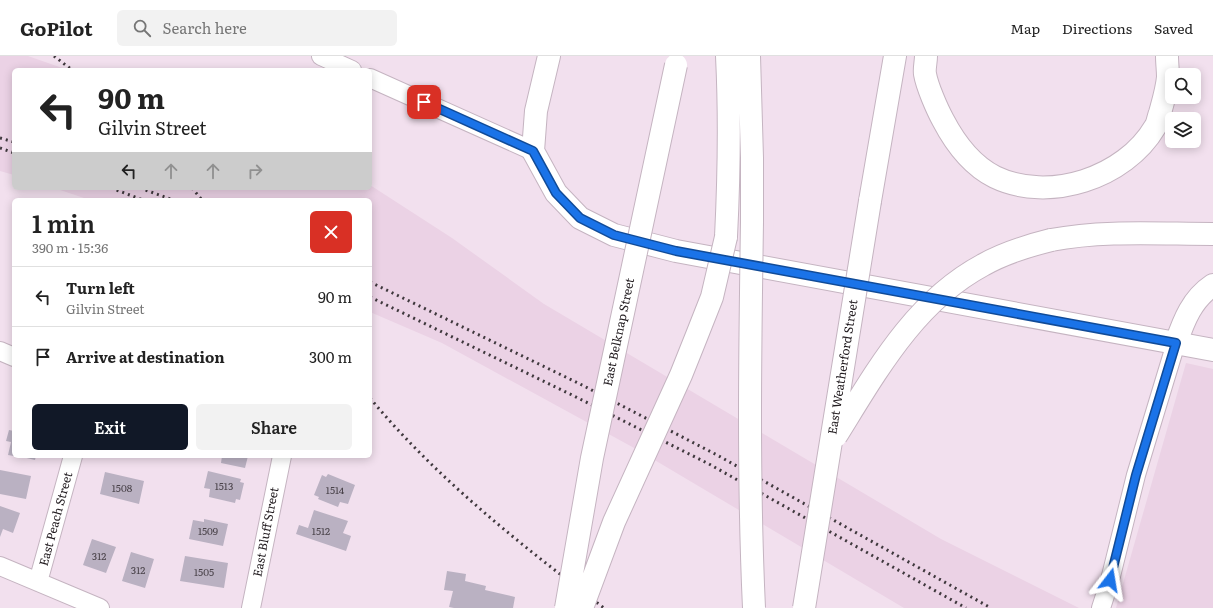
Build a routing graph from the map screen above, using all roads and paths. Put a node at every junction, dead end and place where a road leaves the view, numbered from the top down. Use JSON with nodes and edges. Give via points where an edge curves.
{"nodes":[{"id":1,"x":321,"y":56,"type":"edge"},
{"id":2,"x":549,"y":56,"type":"edge"},
{"id":3,"x":727,"y":56,"type":"edge"},
{"id":4,"x":748,"y":56,"type":"edge"},
{"id":5,"x":895,"y":56,"type":"edge"},
{"id":6,"x":926,"y":56,"type":"edge"},
{"id":7,"x":1167,"y":56,"type":"edge"},
{"id":8,"x":676,"y":59,"type":"edge"},
{"id":9,"x":348,"y":68,"type":"edge"},
{"id":10,"x":372,"y":79,"type":"edge"},
{"id":11,"x":533,"y":151,"type":"junction"},
{"id":12,"x":1213,"y":234,"type":"edge"},
{"id":13,"x":1213,"y":285,"type":"edge"},
{"id":14,"x":1176,"y":343,"type":"junction"},
{"id":15,"x":1213,"y":350,"type":"edge"},
{"id":16,"x":0,"y":351,"type":"edge"},
{"id":17,"x":12,"y":356,"type":"edge"},
{"id":18,"x":830,"y":445,"type":"junction"},
{"id":19,"x":72,"y":458,"type":"edge"},
{"id":20,"x":282,"y":458,"type":"edge"},
{"id":21,"x":0,"y":566,"type":"edge"},
{"id":22,"x":38,"y":582,"type":"junction"},
{"id":23,"x":100,"y":608,"type":"edge"},
{"id":24,"x":251,"y":608,"type":"edge"},
{"id":25,"x":566,"y":608,"type":"edge"},
{"id":26,"x":582,"y":608,"type":"edge"},
{"id":27,"x":754,"y":608,"type":"edge"},
{"id":28,"x":804,"y":608,"type":"edge"},
{"id":29,"x":1101,"y":608,"type":"edge"}],
"edges":[{"from":1,"to":9,"type":"street"},
{"from":2,"to":11,"type":"main road","via":[[536,111]]},
{"from":3,"to":26,"type":"main road","bridge":true,"via":[[728,208],[726,237],[712,297],[681,375],[614,522]]},
{"from":4,"to":27,"type":"main road","bridge":true,"via":[[752,158],[750,531]]},
{"from":5,"to":18,"type":"main road","name":"East Weatherford Street","bridge":true},
{"from":6,"to":7,"type":"main road","via":[[925,74],[937,108],[960,148],[975,164],[995,177],[1035,188],[1067,186],[1096,177],[1122,162],[1140,147],[1156,126],[1168,79]]},
{"from":8,"to":25,"type":"main road","name":"East Belknap Street","bridge":true,"via":[[592,458]]},
{"from":10,"to":11,"type":"street"},
{"from":11,"to":14,"type":"main road","via":[[556,193],[580,218],[614,235],[676,251]]},
{"from":12,"to":18,"type":"main road","bridge":true,"via":[[1076,235],[1021,248],[983,265],[964,276],[928,305],[910,325],[892,348]]},
{"from":13,"to":14,"type":"main road","via":[[1194,302]]},
{"from":14,"to":15,"type":"main road"},
{"from":14,"to":29,"type":"street","via":[[1136,475]]},
{"from":16,"to":17,"type":"street"},
{"from":18,"to":28,"type":"main road","name":"East Weatherford Street","bridge":true},
{"from":19,"to":22,"type":"street","name":"East Peach Street"},
{"from":20,"to":24,"type":"street","name":"East Bluff Street"},
{"from":21,"to":22,"type":"street"},
{"from":22,"to":23,"type":"street"}]}
